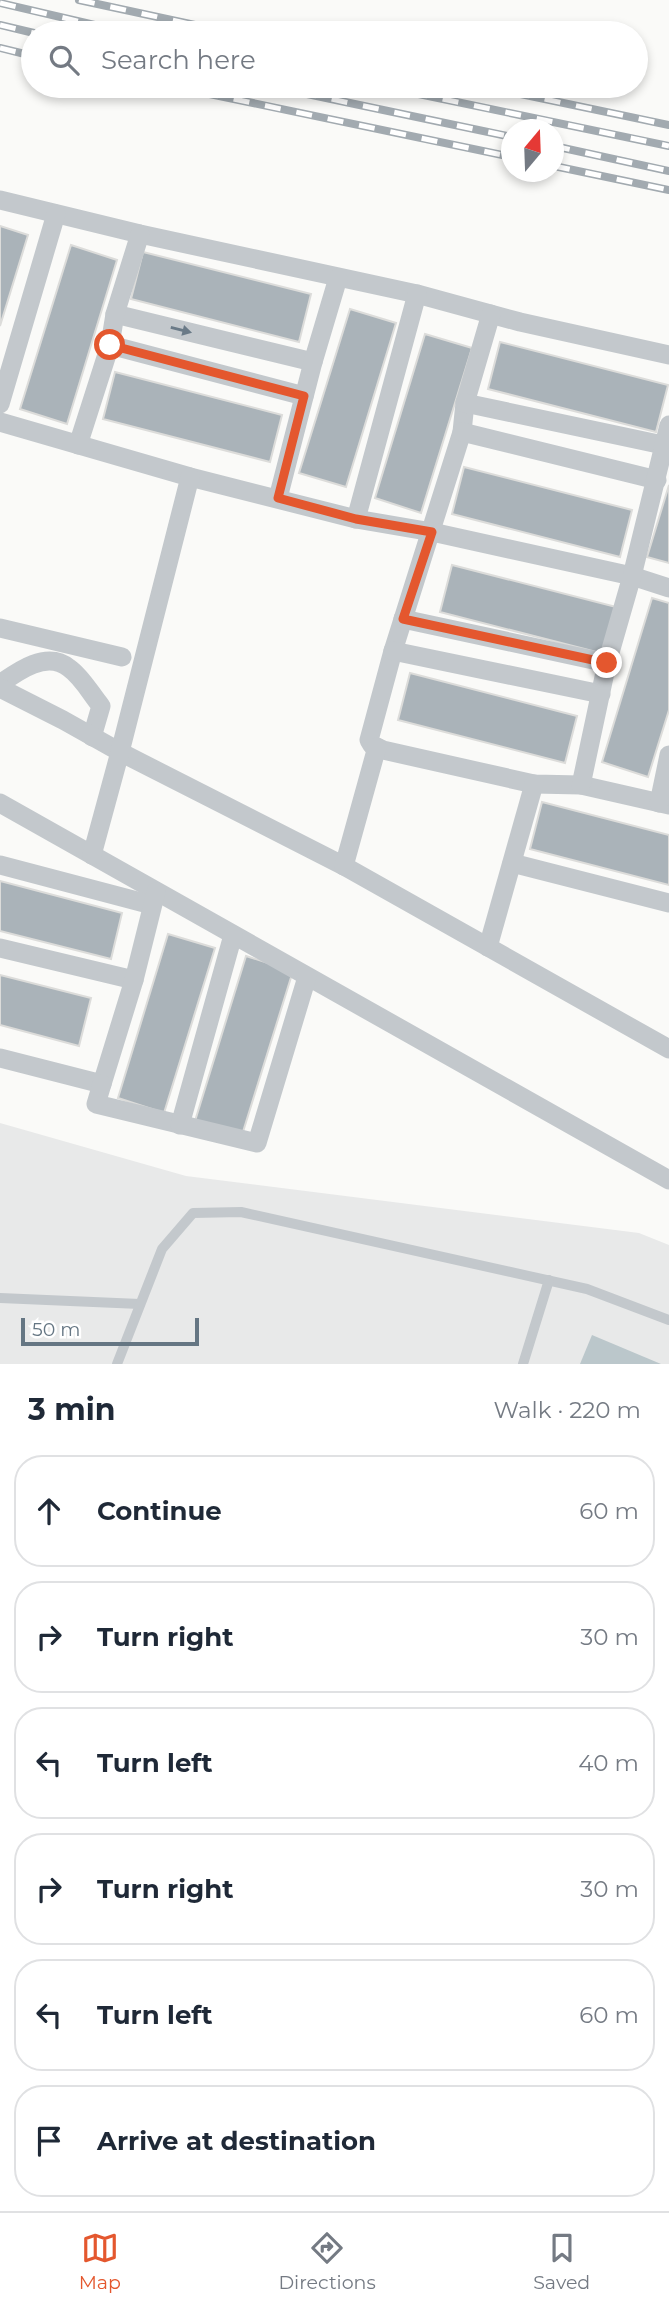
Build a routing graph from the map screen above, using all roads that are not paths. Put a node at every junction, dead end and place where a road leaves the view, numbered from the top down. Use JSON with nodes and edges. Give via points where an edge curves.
{"nodes":[{"id":1,"x":0,"y":200,"type":"edge"},
{"id":2,"x":55,"y":214,"type":"junction"},
{"id":3,"x":140,"y":234,"type":"junction"},
{"id":4,"x":338,"y":278,"type":"junction"},
{"id":5,"x":416,"y":295,"type":"junction"},
{"id":6,"x":115,"y":314,"type":"junction"},
{"id":7,"x":491,"y":314,"type":"junction"},
{"id":8,"x":110,"y":345,"type":"junction"},
{"id":9,"x":669,"y":355,"type":"edge"},
{"id":10,"x":313,"y":362,"type":"junction"},
{"id":11,"x":304,"y":396,"type":"junction"},
{"id":12,"x":465,"y":403,"type":"junction"},
{"id":13,"x":0,"y":404,"type":"edge"},
{"id":14,"x":0,"y":422,"type":"edge"},
{"id":15,"x":669,"y":425,"type":"edge"},
{"id":16,"x":462,"y":432,"type":"junction"},
{"id":17,"x":78,"y":445,"type":"junction"},
{"id":18,"x":663,"y":445,"type":"junction"},
{"id":19,"x":190,"y":477,"type":"junction"},
{"id":20,"x":657,"y":480,"type":"junction"},
{"id":21,"x":278,"y":498,"type":"junction"},
{"id":22,"x":356,"y":519,"type":"junction"},
{"id":23,"x":432,"y":532,"type":"junction"},
{"id":24,"x":632,"y":576,"type":"junction"},
{"id":25,"x":669,"y":588,"type":"edge"},
{"id":26,"x":403,"y":619,"type":"junction"},
{"id":27,"x":0,"y":628,"type":"edge"},
{"id":28,"x":393,"y":651,"type":"junction"},
{"id":29,"x":122,"y":657,"type":"dead end"},
{"id":30,"x":607,"y":663,"type":"junction"},
{"id":31,"x":0,"y":686,"type":"edge"},
{"id":32,"x":601,"y":694,"type":"junction"},
{"id":33,"x":92,"y":737,"type":"junction"},
{"id":34,"x":377,"y":747,"type":"junction"},
{"id":35,"x":120,"y":752,"type":"junction"},
{"id":36,"x":669,"y":755,"type":"edge"},
{"id":37,"x":534,"y":783,"type":"junction"},
{"id":38,"x":580,"y":785,"type":"junction"},
{"id":39,"x":0,"y":803,"type":"edge"},
{"id":40,"x":664,"y":804,"type":"edge"},
{"id":41,"x":92,"y":855,"type":"junction"},
{"id":42,"x":512,"y":863,"type":"junction"},
{"id":43,"x":0,"y":865,"type":"edge"},
{"id":44,"x":344,"y":866,"type":"junction"},
{"id":45,"x":154,"y":898,"type":"junction"},
{"id":46,"x":669,"y":903,"type":"edge"},
{"id":47,"x":233,"y":935,"type":"junction"},
{"id":48,"x":488,"y":947,"type":"junction"},
{"id":49,"x":0,"y":948,"type":"edge"},
{"id":50,"x":307,"y":977,"type":"junction"},
{"id":51,"x":134,"y":980,"type":"junction"},
{"id":52,"x":669,"y":1049,"type":"edge"},
{"id":53,"x":0,"y":1058,"type":"edge"},
{"id":54,"x":102,"y":1084,"type":"junction"},
{"id":55,"x":180,"y":1125,"type":"junction"},
{"id":56,"x":669,"y":1180,"type":"edge"},
{"id":57,"x":549,"y":1280,"type":"junction"},
{"id":58,"x":0,"y":1298,"type":"edge"},
{"id":59,"x":140,"y":1304,"type":"junction"},
{"id":60,"x":669,"y":1320,"type":"edge"},
{"id":61,"x":117,"y":1364,"type":"edge"},
{"id":62,"x":523,"y":1364,"type":"edge"}],
"edges":[{"from":1,"to":2,"type":"street"},
{"from":2,"to":3,"type":"street"},
{"from":2,"to":13,"type":"street"},
{"from":3,"to":4,"type":"street"},
{"from":3,"to":6,"type":"street"},
{"from":4,"to":5,"type":"street"},
{"from":4,"to":10,"type":"street"},
{"from":5,"to":7,"type":"street"},
{"from":5,"to":22,"type":"street"},
{"from":6,"to":8,"type":"street"},
{"from":6,"to":10,"type":"street","one_way":true},
{"from":7,"to":9,"type":"street"},
{"from":7,"to":12,"type":"street"},
{"from":8,"to":11,"type":"street"},
{"from":8,"to":17,"type":"street"},
{"from":10,"to":11,"type":"street"},
{"from":11,"to":21,"type":"street"},
{"from":12,"to":16,"type":"street"},
{"from":12,"to":18,"type":"street"},
{"from":14,"to":17,"type":"street"},
{"from":15,"to":18,"type":"street"},
{"from":16,"to":20,"type":"street"},
{"from":16,"to":23,"type":"street"},
{"from":17,"to":19,"type":"street"},
{"from":18,"to":20,"type":"street"},
{"from":19,"to":21,"type":"street"},
{"from":19,"to":35,"type":"street"},
{"from":20,"to":24,"type":"street"},
{"from":21,"to":22,"type":"street"},
{"from":22,"to":23,"type":"street"},
{"from":23,"to":24,"type":"street"},
{"from":23,"to":26,"type":"street"},
{"from":24,"to":25,"type":"street"},
{"from":24,"to":30,"type":"street"},
{"from":26,"to":28,"type":"street"},
{"from":26,"to":30,"type":"street"},
{"from":27,"to":29,"type":"street"},
{"from":28,"to":32,"type":"street"},
{"from":28,"to":34,"type":"street","via":[[369,740]]},
{"from":30,"to":32,"type":"street"},
{"from":31,"to":33,"type":"street"},
{"from":31,"to":33,"type":"street","via":[[25,667],[52,660],[69,667],[101,706]]},
{"from":32,"to":38,"type":"street"},
{"from":33,"to":35,"type":"street"},
{"from":34,"to":37,"type":"street"},
{"from":34,"to":44,"type":"street"},
{"from":35,"to":41,"type":"street"},
{"from":35,"to":44,"type":"street"},
{"from":36,"to":40,"type":"street"},
{"from":37,"to":38,"type":"street"},
{"from":37,"to":42,"type":"street"},
{"from":38,"to":40,"type":"street"},
{"from":39,"to":41,"type":"street"},
{"from":41,"to":45,"type":"street"},
{"from":42,"to":46,"type":"street"},
{"from":42,"to":48,"type":"street"},
{"from":43,"to":45,"type":"street"},
{"from":44,"to":48,"type":"street"},
{"from":45,"to":47,"type":"street"},
{"from":45,"to":51,"type":"street"},
{"from":47,"to":50,"type":"street"},
{"from":47,"to":55,"type":"street"},
{"from":48,"to":52,"type":"street"},
{"from":49,"to":51,"type":"street"},
{"from":50,"to":55,"type":"street","via":[[257,1143]]},
{"from":50,"to":56,"type":"street"},
{"from":51,"to":54,"type":"street"},
{"from":53,"to":54,"type":"street"},
{"from":54,"to":55,"type":"street","via":[[96,1104]]},
{"from":57,"to":59,"type":"lane","via":[[241,1212],[193,1213],[162,1249]]},
{"from":57,"to":60,"type":"lane"},
{"from":57,"to":62,"type":"lane"},
{"from":58,"to":59,"type":"lane"},
{"from":59,"to":61,"type":"lane"}]}
